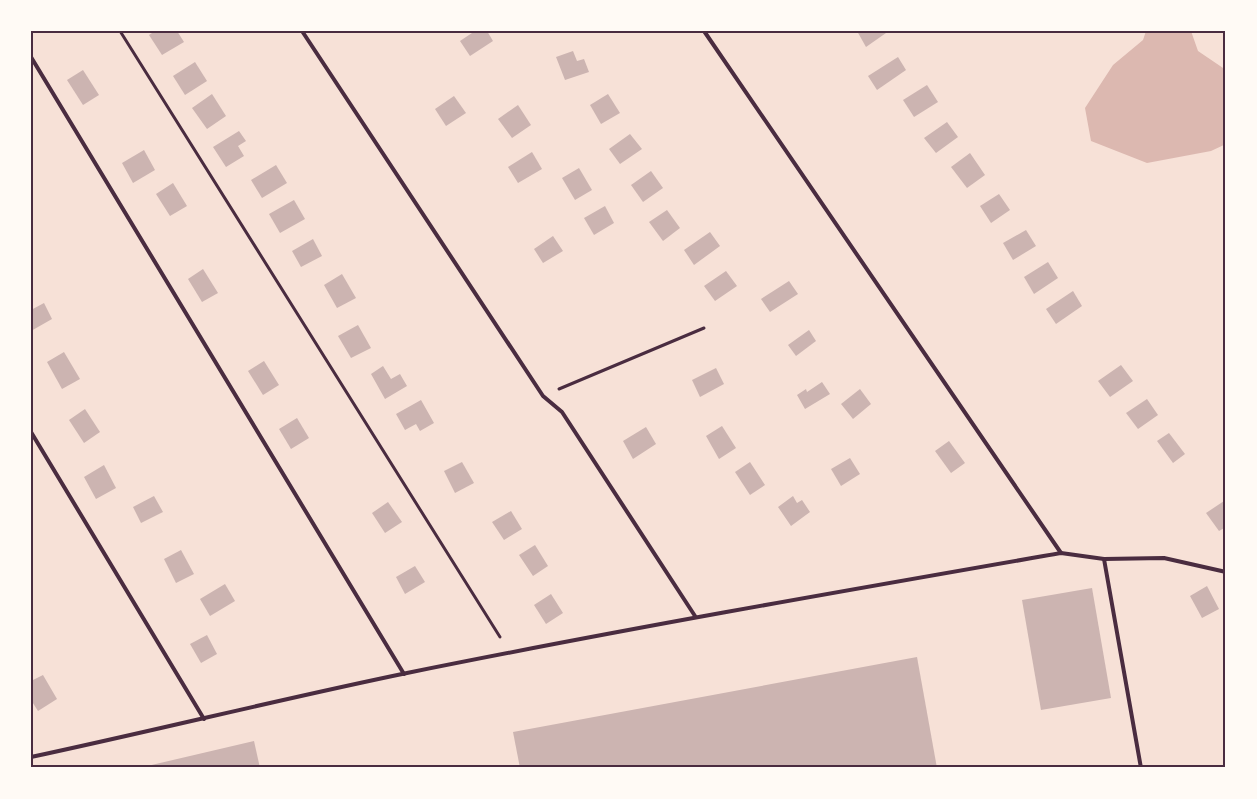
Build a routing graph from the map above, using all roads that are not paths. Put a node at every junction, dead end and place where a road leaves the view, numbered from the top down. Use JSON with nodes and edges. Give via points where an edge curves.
{"nodes":[{"id":1,"x":302,"y":31,"type":"edge"},
{"id":2,"x":704,"y":31,"type":"edge"},
{"id":3,"x":31,"y":57,"type":"edge"},
{"id":4,"x":31,"y":432,"type":"edge"},
{"id":5,"x":1061,"y":553,"type":"junction"},
{"id":6,"x":1104,"y":559,"type":"junction"},
{"id":7,"x":1226,"y":572,"type":"edge"},
{"id":8,"x":695,"y":616,"type":"junction"},
{"id":9,"x":404,"y":674,"type":"junction"},
{"id":10,"x":204,"y":719,"type":"junction"},
{"id":11,"x":31,"y":757,"type":"edge"},
{"id":12,"x":1141,"y":768,"type":"edge"}],
"edges":[{"from":1,"to":8,"type":"lane","via":[[542,396],[562,412]]},
{"from":2,"to":5,"type":"lane"},
{"from":3,"to":9,"type":"lane"},
{"from":4,"to":10,"type":"lane"},
{"from":5,"to":6,"type":"lane"},
{"from":5,"to":8,"type":"lane"},
{"from":6,"to":7,"type":"lane","via":[[1164,558]]},
{"from":6,"to":12,"type":"lane"},
{"from":8,"to":9,"type":"lane"},
{"from":9,"to":10,"type":"lane"},
{"from":10,"to":11,"type":"lane"}]}
